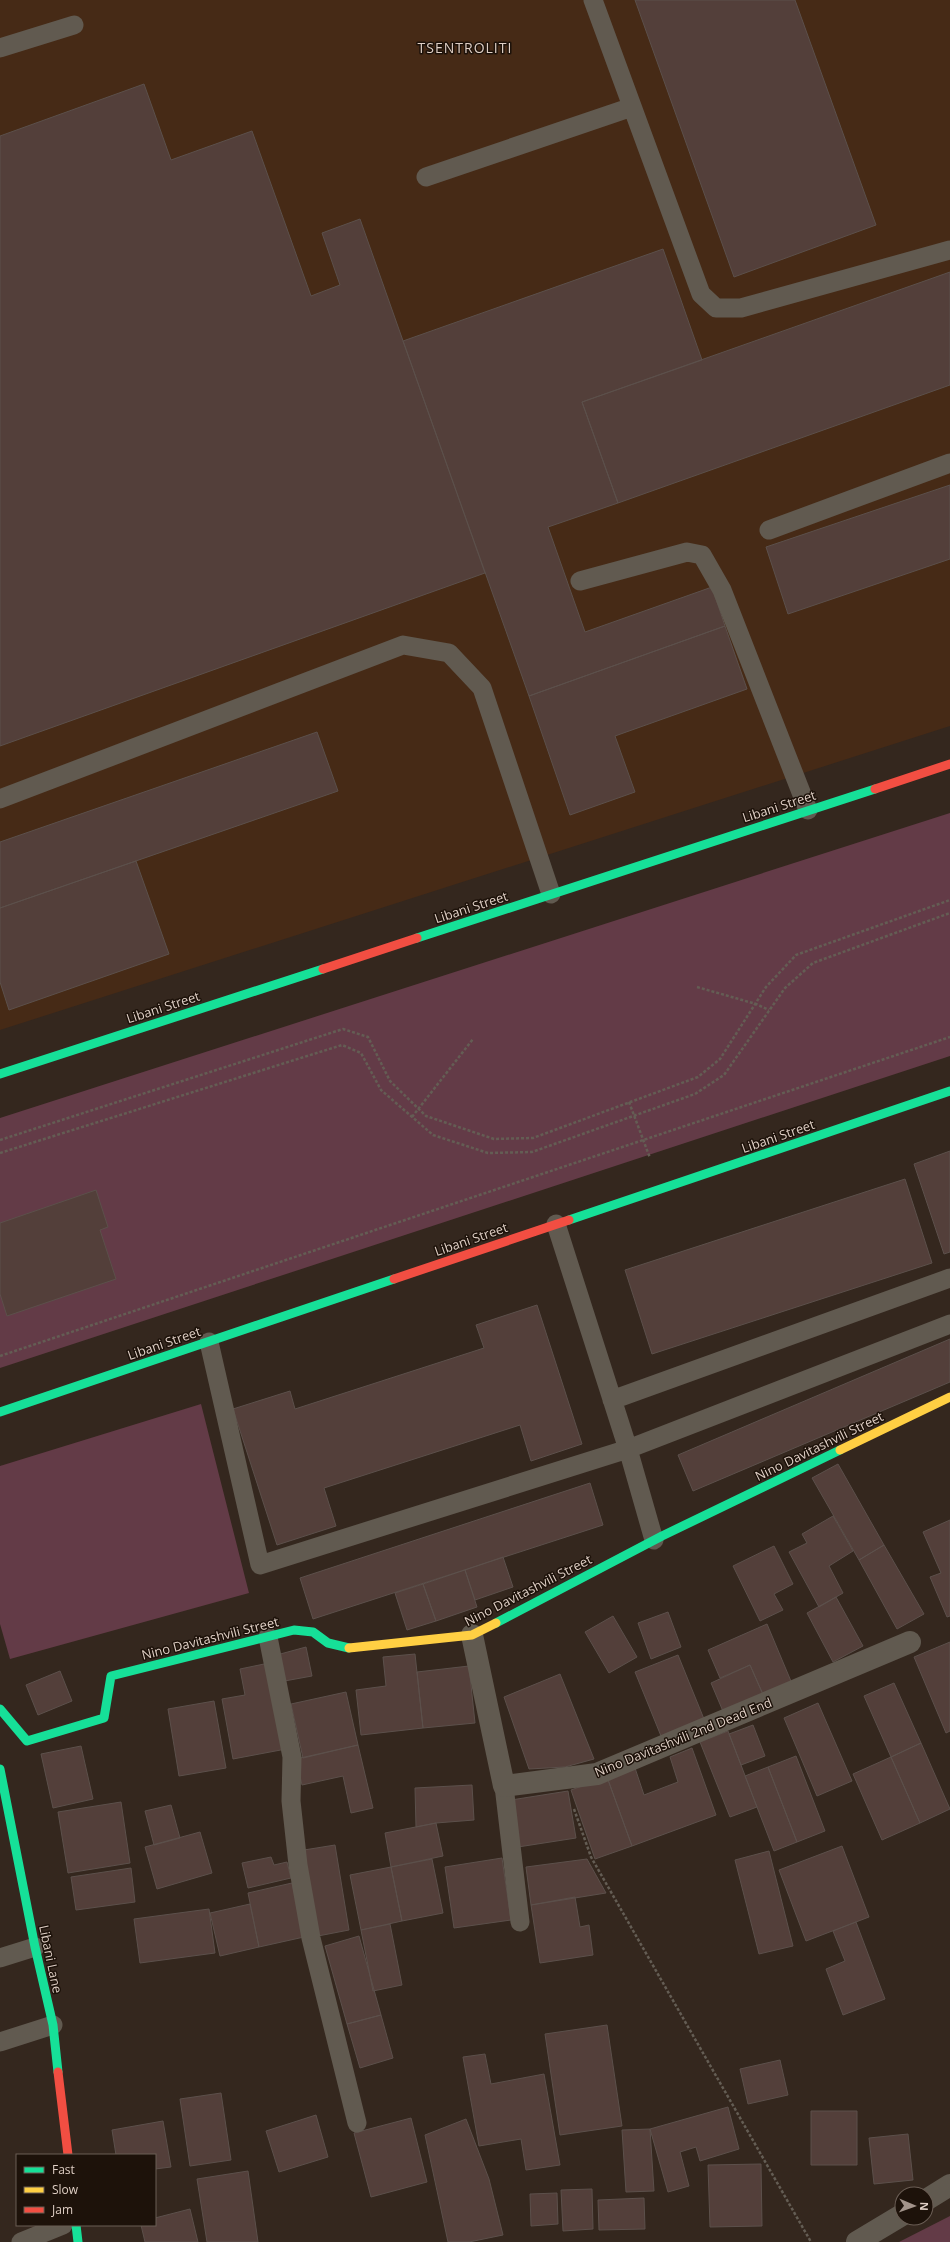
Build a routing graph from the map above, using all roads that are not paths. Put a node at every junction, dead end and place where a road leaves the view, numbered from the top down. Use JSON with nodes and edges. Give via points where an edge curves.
{"nodes":[{"id":1,"x":593,"y":0,"type":"edge"},
{"id":2,"x":74,"y":25,"type":"dead end"},
{"id":3,"x":0,"y":48,"type":"edge"},
{"id":4,"x":632,"y":107,"type":"junction"},
{"id":5,"x":426,"y":177,"type":"dead end"},
{"id":6,"x":950,"y":250,"type":"edge"},
{"id":7,"x":950,"y":463,"type":"edge"},
{"id":8,"x":769,"y":530,"type":"dead end"},
{"id":9,"x":580,"y":581,"type":"dead end"},
{"id":10,"x":950,"y":764,"type":"edge"},
{"id":11,"x":0,"y":799,"type":"edge"},
{"id":12,"x":808,"y":810,"type":"junction"},
{"id":13,"x":551,"y":894,"type":"junction"},
{"id":14,"x":0,"y":1074,"type":"edge"},
{"id":15,"x":950,"y":1091,"type":"edge"},
{"id":16,"x":556,"y":1224,"type":"junction"},
{"id":17,"x":950,"y":1278,"type":"edge"},
{"id":18,"x":950,"y":1324,"type":"edge"},
{"id":19,"x":209,"y":1342,"type":"junction"},
{"id":20,"x":950,"y":1397,"type":"edge"},
{"id":21,"x":612,"y":1400,"type":"junction"},
{"id":22,"x":0,"y":1412,"type":"edge"},
{"id":23,"x":628,"y":1449,"type":"junction"},
{"id":24,"x":654,"y":1540,"type":"junction"},
{"id":25,"x":472,"y":1635,"type":"junction"},
{"id":26,"x":268,"y":1637,"type":"junction"},
{"id":27,"x":910,"y":1642,"type":"dead end"},
{"id":28,"x":0,"y":1709,"type":"edge"},
{"id":29,"x":0,"y":1769,"type":"edge"},
{"id":30,"x":504,"y":1786,"type":"junction"},
{"id":31,"x":3,"y":1804,"type":"edge"},
{"id":32,"x":520,"y":1922,"type":"dead end"},
{"id":33,"x":35,"y":1947,"type":"junction"},
{"id":34,"x":0,"y":1958,"type":"edge"},
{"id":35,"x":53,"y":2025,"type":"junction"},
{"id":36,"x":0,"y":2042,"type":"edge"},
{"id":37,"x":357,"y":2123,"type":"dead end"},
{"id":38,"x":68,"y":2154,"type":"edge"},
{"id":39,"x":950,"y":2185,"type":"edge"},
{"id":40,"x":934,"y":2195,"type":"edge"},
{"id":41,"x":894,"y":2220,"type":"edge"},
{"id":42,"x":61,"y":2226,"type":"edge"},
{"id":43,"x":76,"y":2226,"type":"edge"},
{"id":44,"x":21,"y":2242,"type":"edge"},
{"id":45,"x":78,"y":2242,"type":"edge"},
{"id":46,"x":858,"y":2242,"type":"edge"}],
"edges":[{"from":1,"to":4,"type":"lane"},
{"from":2,"to":3,"type":"lane"},
{"from":4,"to":5,"type":"lane"},
{"from":4,"to":6,"type":"lane","via":[[701,294],[716,308],[741,308]]},
{"from":7,"to":8,"type":"lane"},
{"from":9,"to":12,"type":"lane","via":[[687,552],[702,555],[722,590]]},
{"from":10,"to":12,"type":"street","name":"Libani Street"},
{"from":11,"to":13,"type":"lane","via":[[403,645],[449,653],[482,688]]},
{"from":12,"to":13,"type":"street","name":"Libani Street"},
{"from":13,"to":14,"type":"street","name":"Libani Street"},
{"from":15,"to":16,"type":"street","name":"Libani Street"},
{"from":16,"to":19,"type":"street","name":"Libani Street"},
{"from":16,"to":21,"type":"lane"},
{"from":17,"to":21,"type":"lane"},
{"from":18,"to":23,"type":"lane"},
{"from":19,"to":22,"type":"street","name":"Libani Street"},
{"from":19,"to":23,"type":"lane","via":[[260,1565]]},
{"from":20,"to":24,"type":"street","name":"Nino Davitashvili Street"},
{"from":21,"to":23,"type":"lane"},
{"from":23,"to":24,"type":"lane"},
{"from":24,"to":25,"type":"street","name":"Nino Davitashvili Street"},
{"from":25,"to":26,"type":"street","name":"Nino Davitashvili Street","via":[[346,1648],[328,1643],[313,1632],[294,1630]]},
{"from":25,"to":30,"type":"street"},
{"from":26,"to":28,"type":"street","name":"Nino Davitashvili Street","via":[[111,1676],[104,1718],[26,1742]]},
{"from":26,"to":37,"type":"lane","via":[[292,1758],[291,1801],[298,1865],[310,1931]]},
{"from":27,"to":30,"type":"street","name":"Nino Davitashvili 2nd Dead End","via":[[597,1774]]},
{"from":29,"to":31,"type":"street","name":"Libani Lane"},
{"from":30,"to":32,"type":"lane"},
{"from":31,"to":33,"type":"street","name":"Libani Lane"},
{"from":33,"to":34,"type":"lane"},
{"from":33,"to":35,"type":"street","name":"Libani Lane"},
{"from":35,"to":36,"type":"lane"},
{"from":35,"to":38,"type":"street","name":"Libani Lane"},
{"from":39,"to":40,"type":"street"},
{"from":41,"to":46,"type":"street"},
{"from":42,"to":44,"type":"lane"},
{"from":43,"to":45,"type":"street"}]}
